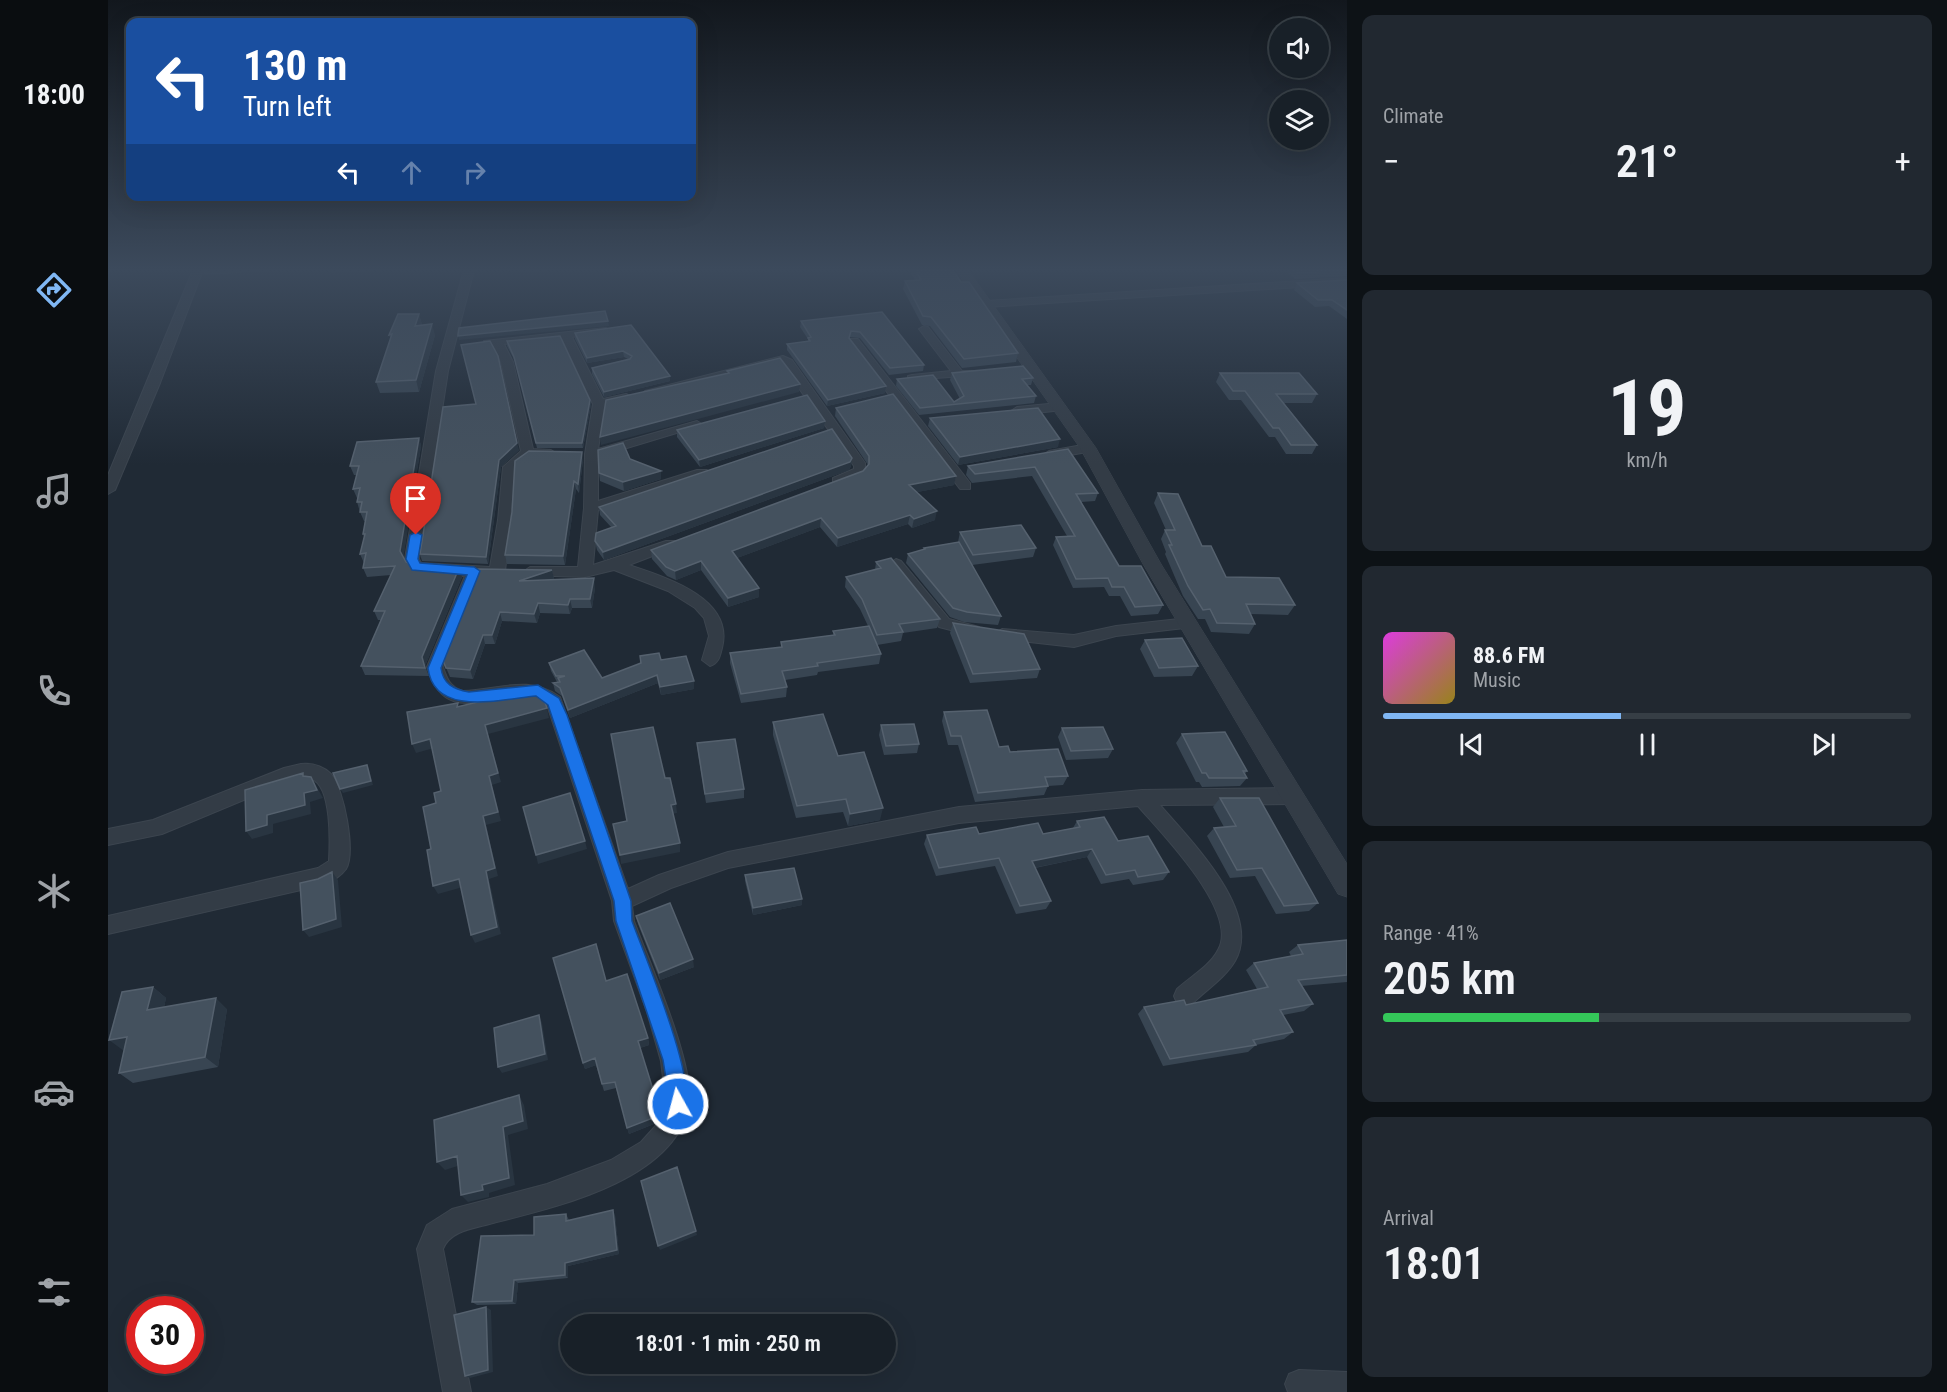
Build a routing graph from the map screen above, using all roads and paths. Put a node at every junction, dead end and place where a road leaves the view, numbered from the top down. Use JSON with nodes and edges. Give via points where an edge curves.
{"nodes":[{"id":1,"x":173,"y":335,"type":"edge"},
{"id":2,"x":455,"y":335,"type":"edge"},
{"id":3,"x":557,"y":335,"type":"edge"},
{"id":4,"x":566,"y":335,"type":"edge"},
{"id":5,"x":929,"y":335,"type":"edge"},
{"id":6,"x":1005,"y":335,"type":"edge"},
{"id":7,"x":854,"y":341,"type":"edge"},
{"id":8,"x":497,"y":342,"type":"junction"},
{"id":9,"x":477,"y":344,"type":"edge"},
{"id":10,"x":983,"y":372,"type":"edge"},
{"id":11,"x":959,"y":374,"type":"junction"},
{"id":12,"x":884,"y":381,"type":"junction"},
{"id":13,"x":599,"y":404,"type":"junction"},
{"id":14,"x":1059,"y":407,"type":"junction"},
{"id":15,"x":1003,"y":412,"type":"edge"},
{"id":16,"x":712,"y":421,"type":"edge"},
{"id":17,"x":1088,"y":448,"type":"junction"},
{"id":18,"x":528,"y":452,"type":"junction"},
{"id":19,"x":562,"y":454,"type":"edge"},
{"id":20,"x":586,"y":454,"type":"junction"},
{"id":21,"x":1031,"y":458,"type":"edge"},
{"id":22,"x":713,"y":469,"type":"edge"},
{"id":23,"x":965,"y":486,"type":"dead end"},
{"id":24,"x":822,"y":487,"type":"edge"},
{"id":25,"x":108,"y":490,"type":"edge"},
{"id":26,"x":591,"y":508,"type":"junction"},
{"id":27,"x":680,"y":540,"type":"edge"},
{"id":28,"x":896,"y":564,"type":"edge"},
{"id":29,"x":615,"y":565,"type":"junction"},
{"id":30,"x":474,"y":571,"type":"junction"},
{"id":31,"x":507,"y":572,"type":"junction"},
{"id":32,"x":585,"y":572,"type":"junction"},
{"id":33,"x":1188,"y":623,"type":"junction"},
{"id":34,"x":710,"y":660,"type":"dead end"},
{"id":35,"x":1293,"y":796,"type":"junction"},
{"id":36,"x":1142,"y":798,"type":"junction"},
{"id":37,"x":108,"y":837,"type":"edge"},
{"id":38,"x":1347,"y":886,"type":"edge"},
{"id":39,"x":622,"y":901,"type":"junction"},
{"id":40,"x":108,"y":925,"type":"edge"},
{"id":41,"x":1185,"y":996,"type":"dead end"},
{"id":42,"x":1299,"y":1384,"type":"dead end"},
{"id":43,"x":1347,"y":1386,"type":"edge"},
{"id":44,"x":457,"y":1392,"type":"edge"}],
"edges":[{"from":1,"to":25,"type":"street"},
{"from":2,"to":30,"type":"street","via":[[442,371],[412,559],[416,567],[429,570]]},
{"from":3,"to":8,"type":"street"},
{"from":4,"to":13,"type":"street","via":[[586,369]]},
{"from":5,"to":11,"type":"street"},
{"from":6,"to":14,"type":"street","via":[[1024,367]]},
{"from":7,"to":12,"type":"street"},
{"from":8,"to":9,"type":"street"},
{"from":8,"to":18,"type":"street","via":[[507,362]]},
{"from":10,"to":11,"type":"street"},
{"from":11,"to":12,"type":"street"},
{"from":12,"to":23,"type":"street","via":[[891,398],[920,420],[959,470]]},
{"from":13,"to":20,"type":"street"},
{"from":13,"to":24,"type":"street","via":[[775,359],[788,362],[805,396],[829,412],[830,432],[860,466],[860,471]]},
{"from":14,"to":15,"type":"street"},
{"from":14,"to":17,"type":"street"},
{"from":16,"to":20,"type":"street"},
{"from":17,"to":21,"type":"street"},
{"from":17,"to":33,"type":"street"},
{"from":18,"to":19,"type":"street"},
{"from":18,"to":31,"type":"street","via":[[509,467]]},
{"from":20,"to":26,"type":"street"},
{"from":22,"to":26,"type":"street"},
{"from":26,"to":32,"type":"street"},
{"from":27,"to":29,"type":"street"},
{"from":28,"to":33,"type":"street","via":[[944,623],[963,629],[1074,641],[1116,631]]},
{"from":29,"to":32,"type":"street"},
{"from":29,"to":34,"type":"street","via":[[678,589],[708,614],[716,627]]},
{"from":30,"to":31,"type":"street"},
{"from":30,"to":39,"type":"street","via":[[435,668],[436,678],[455,695],[488,697],[538,690],[554,701]]},
{"from":31,"to":32,"type":"street"},
{"from":33,"to":35,"type":"street"},
{"from":35,"to":36,"type":"street"},
{"from":35,"to":38,"type":"street"},
{"from":36,"to":39,"type":"street","via":[[959,815],[839,837],[728,860]]},
{"from":36,"to":41,"type":"street","via":[[1206,875],[1231,919],[1234,933],[1229,953]]},
{"from":37,"to":40,"type":"street","via":[[155,828],[290,773],[304,771],[325,779],[335,807],[340,840],[338,865],[323,876]]},
{"from":39,"to":44,"type":"street","via":[[624,921],[672,1060],[678,1104],[674,1122],[649,1153],[579,1188],[452,1222],[436,1234],[430,1249]]},
{"from":42,"to":43,"type":"street"}]}
